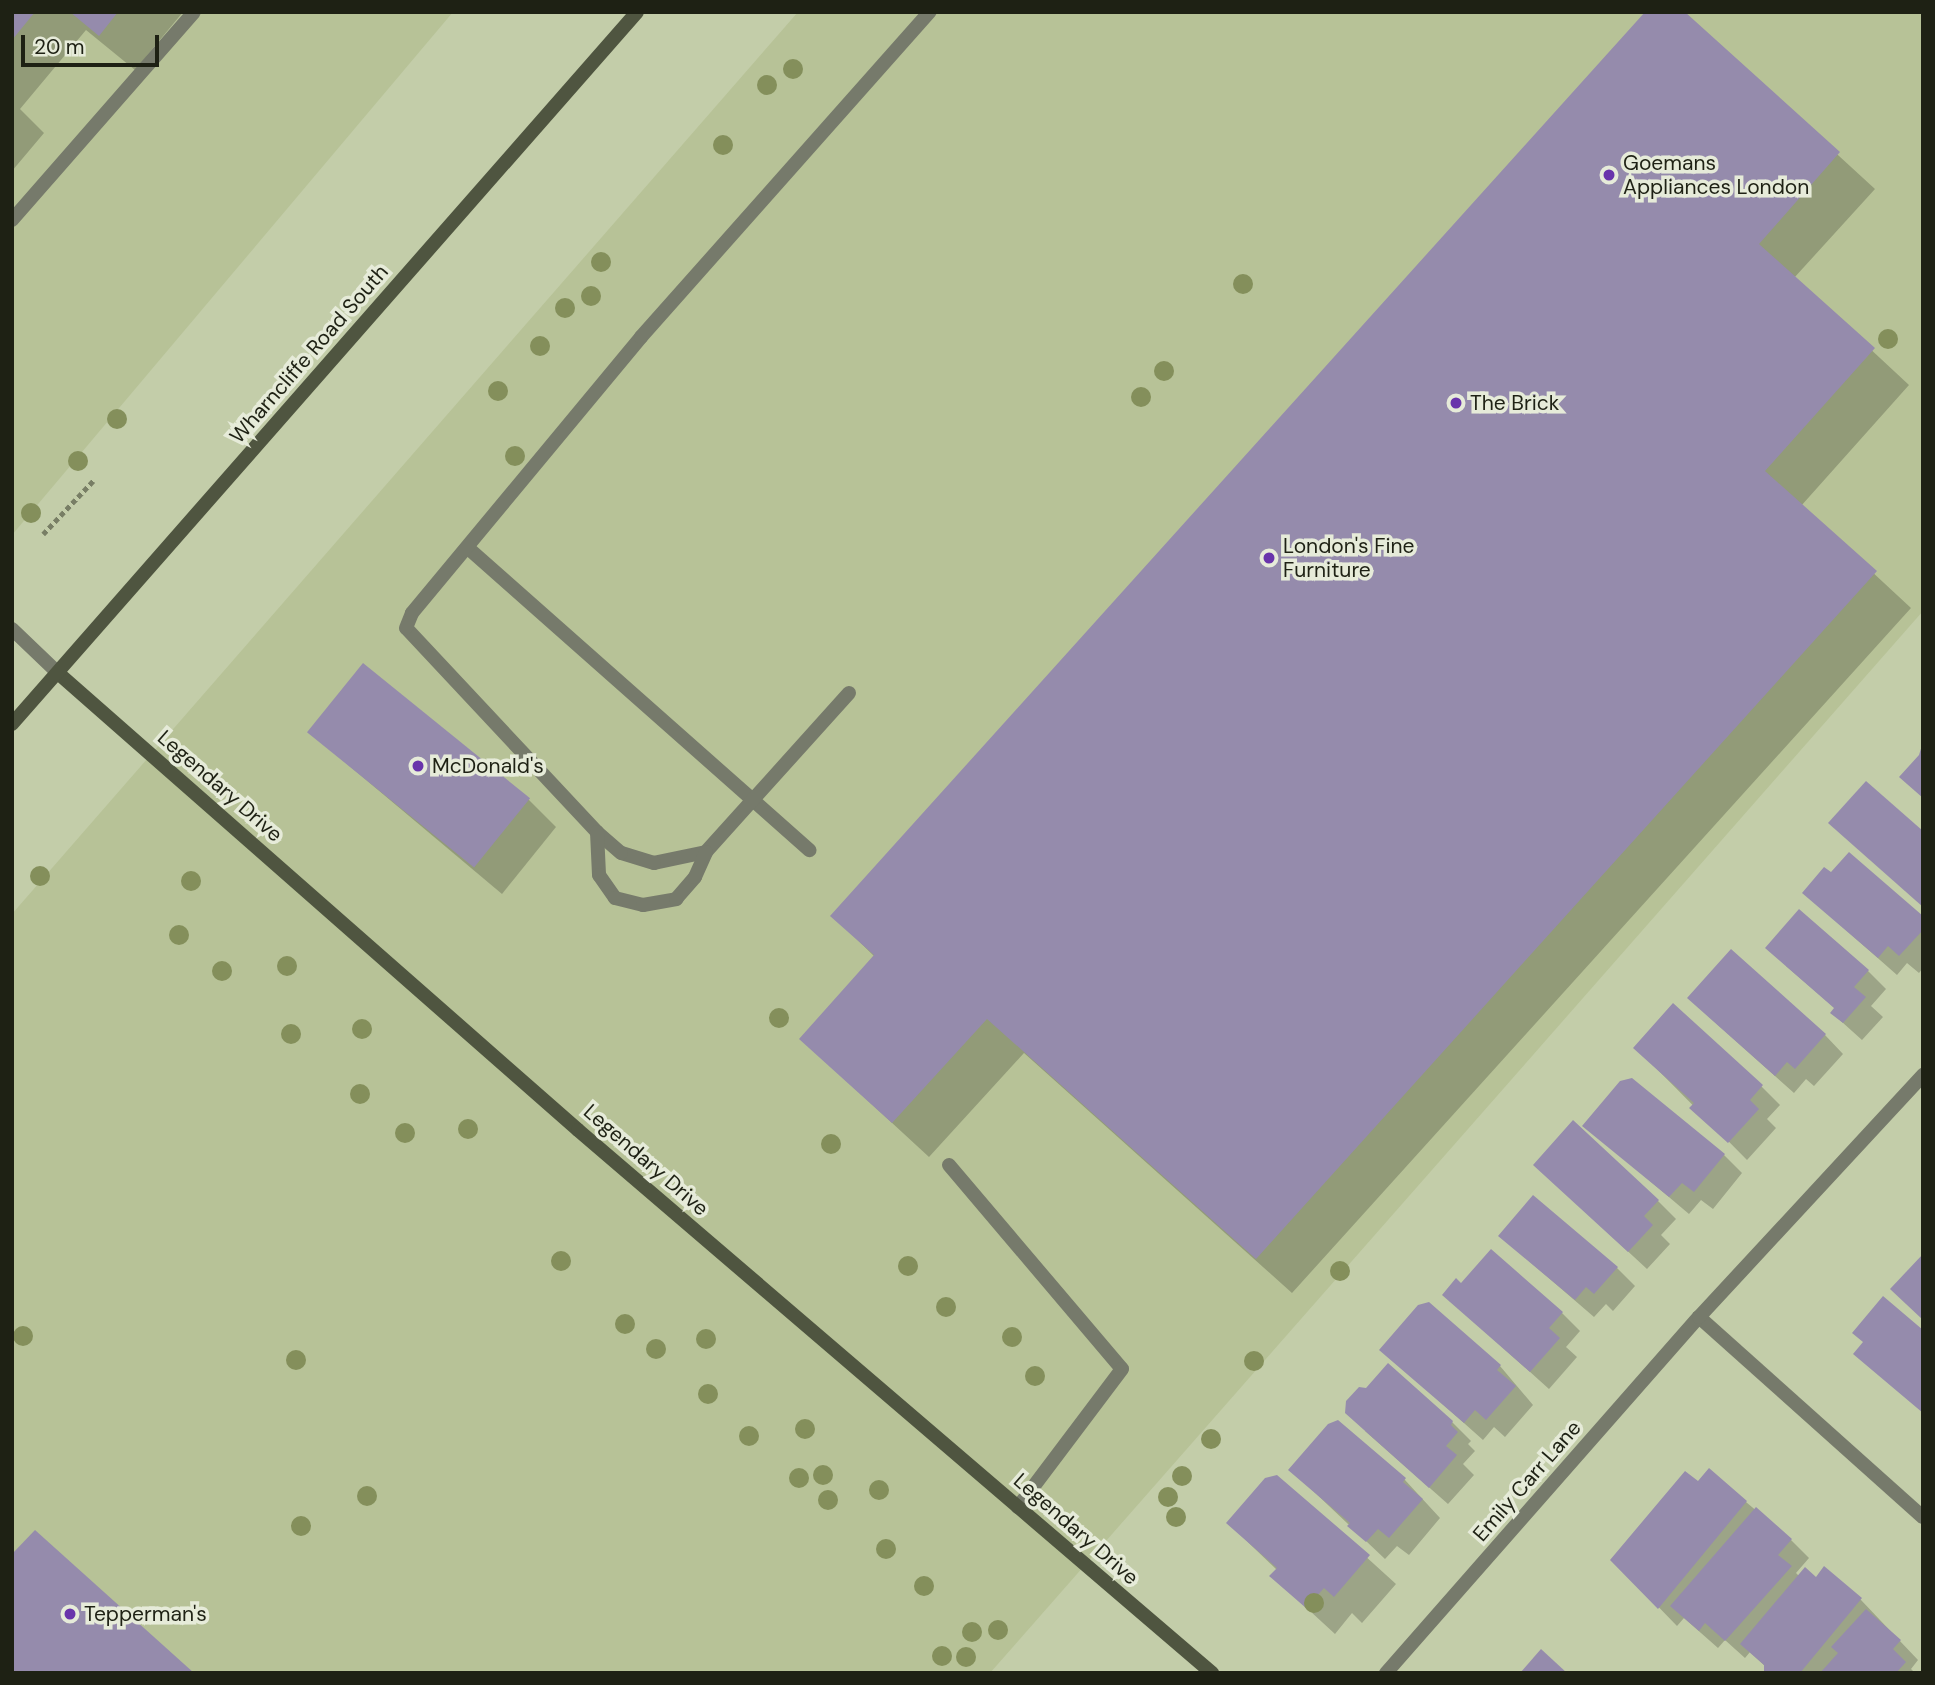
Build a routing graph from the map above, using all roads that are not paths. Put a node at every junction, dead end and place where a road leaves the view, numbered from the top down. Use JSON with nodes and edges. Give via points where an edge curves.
{"nodes":[{"id":1,"x":194,"y":12,"type":"edge"},
{"id":2,"x":637,"y":12,"type":"edge"},
{"id":3,"x":930,"y":12,"type":"edge"},
{"id":4,"x":12,"y":220,"type":"edge"},
{"id":5,"x":468,"y":548,"type":"junction"},
{"id":6,"x":12,"y":629,"type":"edge"},
{"id":7,"x":58,"y":673,"type":"junction"},
{"id":8,"x":849,"y":693,"type":"dead end"},
{"id":9,"x":12,"y":724,"type":"edge"},
{"id":10,"x":751,"y":801,"type":"junction"},
{"id":11,"x":597,"y":832,"type":"junction"},
{"id":12,"x":809,"y":850,"type":"dead end"},
{"id":13,"x":706,"y":852,"type":"junction"},
{"id":14,"x":1923,"y":1075,"type":"edge"},
{"id":15,"x":949,"y":1165,"type":"dead end"},
{"id":16,"x":1699,"y":1317,"type":"junction"},
{"id":17,"x":1018,"y":1507,"type":"junction"},
{"id":18,"x":1923,"y":1517,"type":"edge"},
{"id":19,"x":1212,"y":1673,"type":"edge"},
{"id":20,"x":1386,"y":1673,"type":"edge"}],
"edges":[{"from":1,"to":4,"type":"street"},
{"from":2,"to":7,"type":"street","name":"Wharncliffe Road South"},
{"from":3,"to":5,"type":"street","via":[[641,337]]},
{"from":5,"to":10,"type":"street"},
{"from":5,"to":11,"type":"street","via":[[412,613],[406,628]]},
{"from":6,"to":7,"type":"street"},
{"from":7,"to":9,"type":"street","name":"Wharncliffe Road South"},
{"from":7,"to":17,"type":"street","name":"Legendary Drive","via":[[589,1139]]},
{"from":8,"to":10,"type":"street"},
{"from":10,"to":12,"type":"street"},
{"from":10,"to":13,"type":"street"},
{"from":11,"to":13,"type":"street","via":[[621,853],[654,863]]},
{"from":11,"to":13,"type":"street","via":[[599,875],[615,898],[643,905],[676,899],[695,877]]},
{"from":14,"to":16,"type":"street","name":"Emily Carr Lane"},
{"from":15,"to":17,"type":"street","via":[[1122,1369]]},
{"from":16,"to":18,"type":"street"},
{"from":16,"to":20,"type":"street","name":"Emily Carr Lane"},
{"from":17,"to":19,"type":"street","name":"Legendary Drive"}]}
